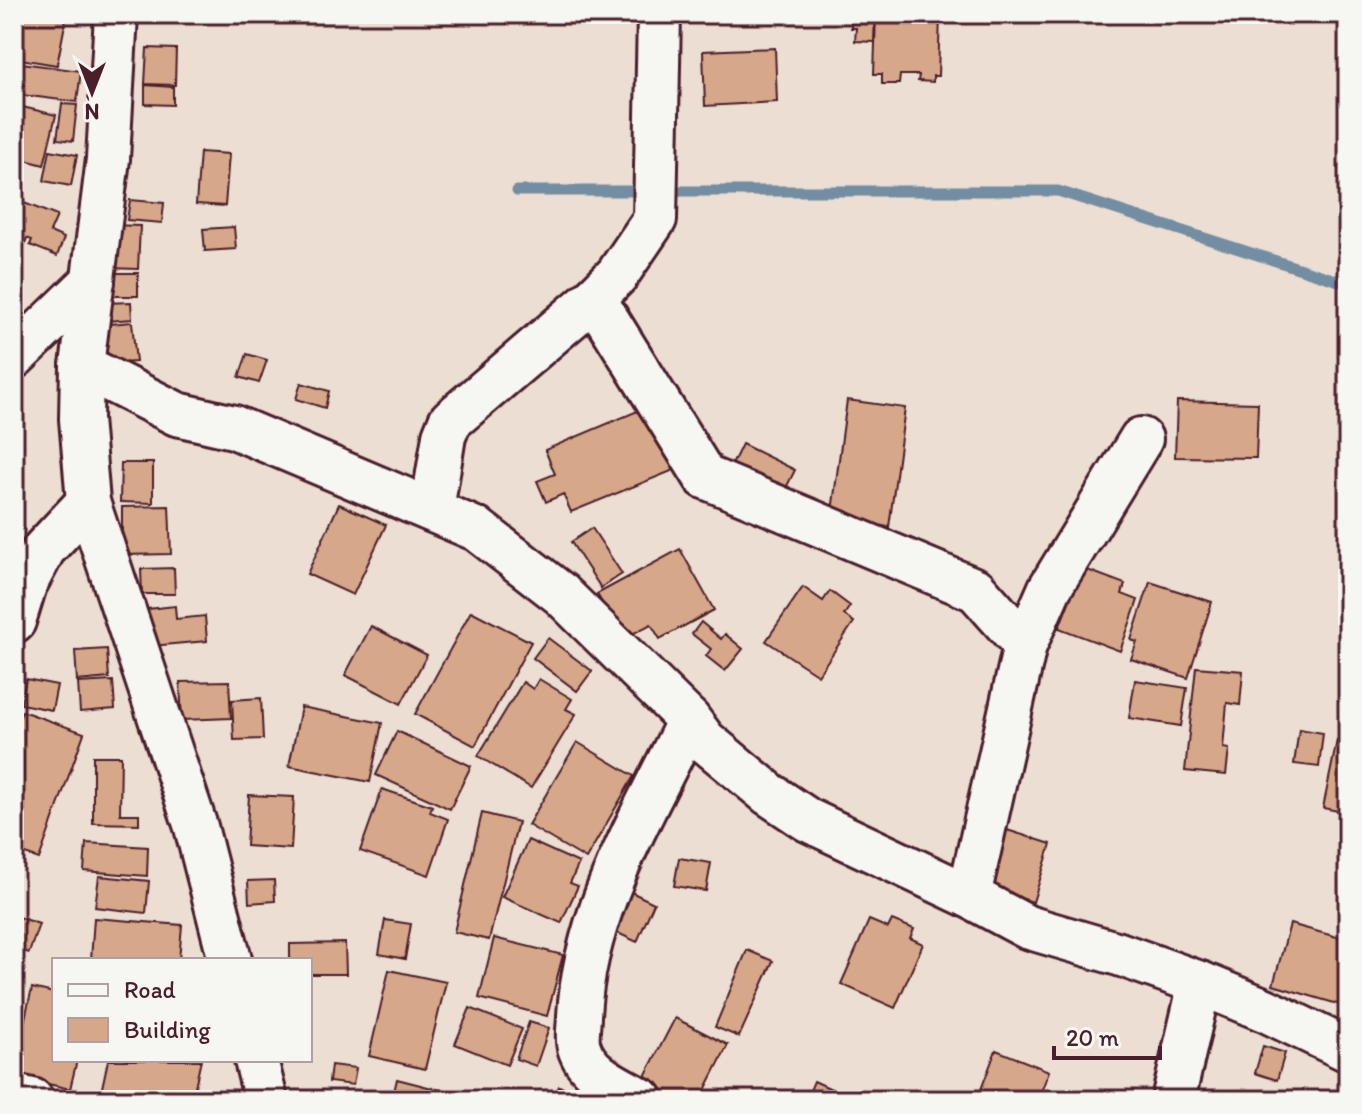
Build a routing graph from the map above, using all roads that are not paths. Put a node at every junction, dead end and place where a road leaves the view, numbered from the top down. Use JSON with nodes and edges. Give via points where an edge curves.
{"nodes":[{"id":1,"x":116,"y":14,"type":"edge"},
{"id":2,"x":659,"y":14,"type":"edge"},
{"id":3,"x":93,"y":281,"type":"junction"},
{"id":4,"x":594,"y":298,"type":"junction"},
{"id":5,"x":14,"y":357,"type":"edge"},
{"id":6,"x":82,"y":366,"type":"junction"},
{"id":7,"x":177,"y":414,"type":"junction"},
{"id":8,"x":81,"y":419,"type":"junction"},
{"id":9,"x":1141,"y":439,"type":"dead end"},
{"id":10,"x":88,"y":502,"type":"junction"},
{"id":11,"x":432,"y":510,"type":"junction"},
{"id":12,"x":14,"y":621,"type":"edge"},
{"id":13,"x":1025,"y":645,"type":"junction"},
{"id":14,"x":689,"y":720,"type":"junction"},
{"id":15,"x":969,"y":896,"type":"junction"},
{"id":16,"x":229,"y":958,"type":"edge"},
{"id":17,"x":1200,"y":983,"type":"junction"},
{"id":18,"x":1348,"y":1050,"type":"edge"},
{"id":19,"x":256,"y":1062,"type":"edge"},
{"id":20,"x":14,"y":1096,"type":"edge"},
{"id":21,"x":32,"y":1100,"type":"edge"},
{"id":22,"x":266,"y":1100,"type":"edge"},
{"id":23,"x":642,"y":1100,"type":"edge"},
{"id":24,"x":1173,"y":1100,"type":"edge"}],
"edges":[{"from":1,"to":3,"type":"street","via":[[108,159]]},
{"from":2,"to":4,"type":"street","via":[[655,219],[617,275]]},
{"from":3,"to":5,"type":"street"},
{"from":3,"to":6,"type":"street"},
{"from":4,"to":11,"type":"street","via":[[450,421]]},
{"from":4,"to":13,"type":"street","via":[[705,477],[976,590]]},
{"from":6,"to":7,"type":"street"},
{"from":6,"to":8,"type":"street"},
{"from":7,"to":8,"type":"street"},
{"from":7,"to":11,"type":"street","via":[[234,427]]},
{"from":8,"to":10,"type":"street"},
{"from":9,"to":13,"type":"street","via":[[1050,588]]},
{"from":10,"to":12,"type":"street","via":[[44,549]]},
{"from":10,"to":16,"type":"street","via":[[196,827]]},
{"from":11,"to":14,"type":"street","via":[[478,530],[539,576]]},
{"from":13,"to":15,"type":"street"},
{"from":14,"to":15,"type":"street","via":[[705,741],[808,820]]},
{"from":14,"to":23,"type":"street","via":[[604,896],[580,1002],[578,1045],[587,1064]]},
{"from":15,"to":17,"type":"street","via":[[1027,927]]},
{"from":17,"to":18,"type":"street"},
{"from":17,"to":24,"type":"street"},
{"from":19,"to":22,"type":"street"},
{"from":20,"to":21,"type":"street"}]}
